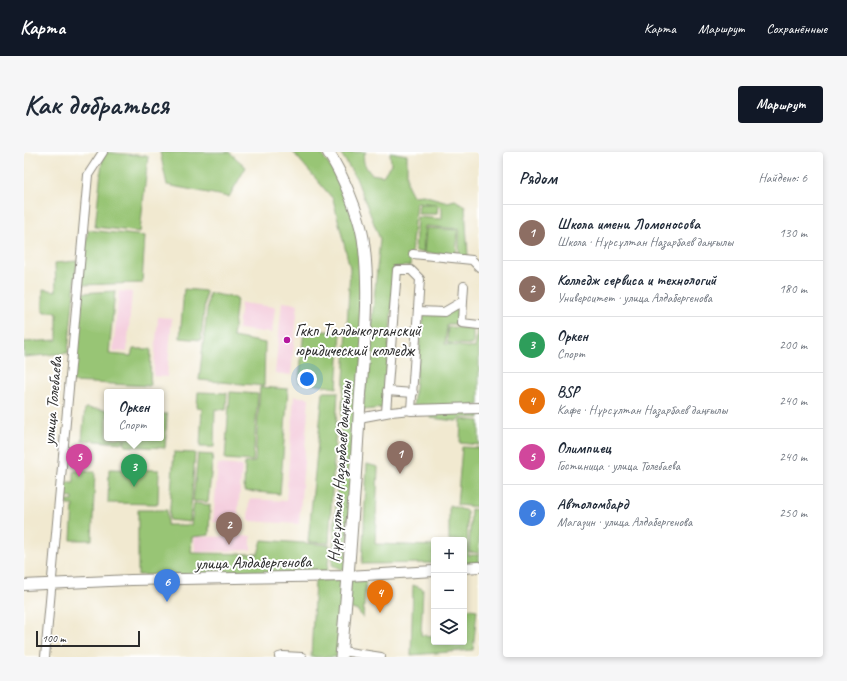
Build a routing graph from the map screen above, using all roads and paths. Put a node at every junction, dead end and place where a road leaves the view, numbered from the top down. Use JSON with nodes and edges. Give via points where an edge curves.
{"nodes":[{"id":1,"x":103,"y":152,"type":"edge"},
{"id":2,"x":328,"y":152,"type":"edge"},
{"id":3,"x":413,"y":254,"type":"dead end"},
{"id":4,"x":479,"y":267,"type":"edge"},
{"id":5,"x":464,"y":286,"type":"dead end"},
{"id":6,"x":463,"y":301,"type":"junction"},
{"id":7,"x":418,"y":311,"type":"junction"},
{"id":8,"x":479,"y":325,"type":"edge"},
{"id":9,"x":388,"y":391,"type":"junction"},
{"id":10,"x":413,"y":393,"type":"junction"},
{"id":11,"x":479,"y":408,"type":"edge"},
{"id":12,"x":412,"y":410,"type":"junction"},
{"id":13,"x":386,"y":412,"type":"junction"},
{"id":14,"x":359,"y":418,"type":"junction"},
{"id":15,"x":479,"y":567,"type":"edge"},
{"id":16,"x":467,"y":568,"type":"edge"},
{"id":17,"x":431,"y":570,"type":"edge"},
{"id":18,"x":348,"y":576,"type":"junction"},
{"id":19,"x":51,"y":583,"type":"junction"},
{"id":20,"x":24,"y":585,"type":"edge"},
{"id":21,"x":342,"y":654,"type":"edge"},
{"id":22,"x":45,"y":657,"type":"edge"},
{"id":23,"x":279,"y":657,"type":"edge"},
{"id":24,"x":302,"y":657,"type":"edge"},
{"id":25,"x":382,"y":657,"type":"edge"}],
"edges":[{"from":1,"to":19,"type":"street","name":"улица Толебаева","via":[[88,175]]},
{"from":2,"to":14,"type":"main road","name":"Нұрсұлтан Назарбаев даңғылы","via":[[354,208],[366,262],[366,321]]},
{"from":3,"to":4,"type":"street","via":[[472,260]]},
{"from":5,"to":6,"type":"street"},
{"from":6,"to":7,"type":"street","via":[[444,312]]},
{"from":6,"to":8,"type":"street","via":[[462,323]]},
{"from":7,"to":9,"type":"street","via":[[420,279],[411,270],[397,270]]},
{"from":7,"to":10,"type":"street"},
{"from":9,"to":10,"type":"street"},
{"from":9,"to":13,"type":"street"},
{"from":10,"to":12,"type":"street"},
{"from":11,"to":12,"type":"street"},
{"from":12,"to":13,"type":"street"},
{"from":13,"to":14,"type":"street"},
{"from":14,"to":18,"type":"main road","name":"Нұрсұлтан Назарбаев даңғылы"},
{"from":15,"to":16,"type":"street"},
{"from":17,"to":18,"type":"street","name":"улица Алдабергенова"},
{"from":18,"to":19,"type":"street","name":"улица Алдабергенова"},
{"from":18,"to":21,"type":"main road","name":"Нұрсұлтан Назарбаев даңғылы"},
{"from":19,"to":20,"type":"street","name":"улица Алдабергенова"},
{"from":19,"to":22,"type":"street","name":"улица Толебаева"},
{"from":21,"to":25,"type":"street"},
{"from":23,"to":24,"type":"street"}]}
